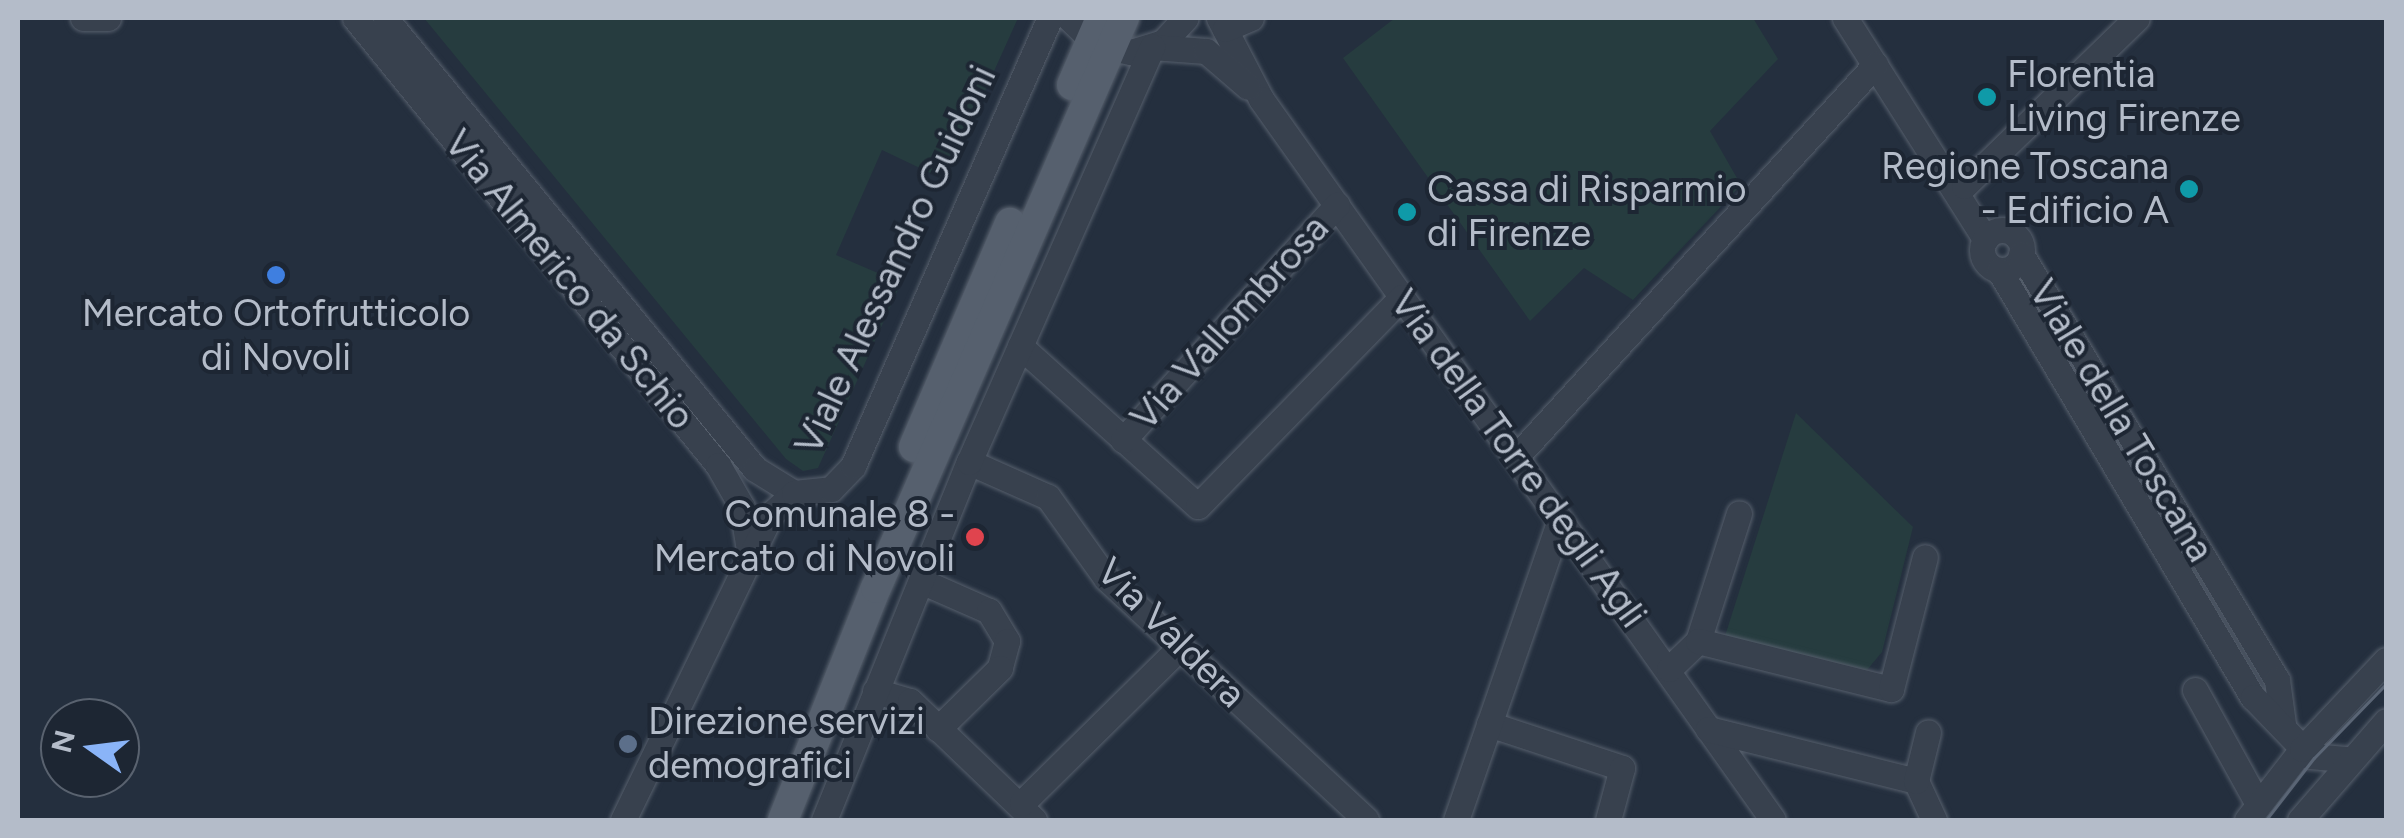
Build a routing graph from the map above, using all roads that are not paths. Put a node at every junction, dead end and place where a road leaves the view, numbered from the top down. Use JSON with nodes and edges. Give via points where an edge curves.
{"nodes":[{"id":1,"x":83,"y":18,"type":"edge"},
{"id":2,"x":108,"y":18,"type":"edge"},
{"id":3,"x":355,"y":18,"type":"edge"},
{"id":4,"x":385,"y":18,"type":"edge"},
{"id":5,"x":1050,"y":18,"type":"edge"},
{"id":6,"x":1069,"y":18,"type":"edge"},
{"id":7,"x":1124,"y":18,"type":"edge"},
{"id":8,"x":1185,"y":18,"type":"edge"},
{"id":9,"x":1251,"y":18,"type":"edge"},
{"id":10,"x":1845,"y":18,"type":"edge"},
{"id":11,"x":1857,"y":18,"type":"edge"},
{"id":12,"x":2137,"y":18,"type":"edge"},
{"id":13,"x":1222,"y":23,"type":"edge"},
{"id":14,"x":1101,"y":36,"type":"edge"},
{"id":15,"x":1152,"y":47,"type":"junction"},
{"id":16,"x":1875,"y":65,"type":"junction"},
{"id":17,"x":1260,"y":99,"type":"junction"},
{"id":18,"x":1964,"y":186,"type":"junction"},
{"id":19,"x":1337,"y":206,"type":"junction"},
{"id":20,"x":1989,"y":235,"type":"junction"},
{"id":21,"x":2021,"y":254,"type":"junction"},
{"id":22,"x":1999,"y":270,"type":"junction"},
{"id":23,"x":1402,"y":297,"type":"junction"},
{"id":24,"x":1020,"y":346,"type":"junction"},
{"id":25,"x":1123,"y":440,"type":"junction"},
{"id":26,"x":1516,"y":457,"type":"junction"},
{"id":27,"x":969,"y":462,"type":"junction"},
{"id":28,"x":794,"y":494,"type":"junction"},
{"id":29,"x":1739,"y":513,"type":"dead end"},
{"id":30,"x":1560,"y":520,"type":"junction"},
{"id":31,"x":1925,"y":557,"type":"dead end"},
{"id":32,"x":750,"y":558,"type":"junction"},
{"id":33,"x":920,"y":581,"type":"junction"},
{"id":34,"x":1698,"y":641,"type":"junction"},
{"id":35,"x":1180,"y":647,"type":"junction"},
{"id":36,"x":2386,"y":660,"type":"edge"},
{"id":37,"x":1668,"y":669,"type":"junction"},
{"id":38,"x":2194,"y":690,"type":"dead end"},
{"id":39,"x":876,"y":691,"type":"junction"},
{"id":40,"x":2386,"y":721,"type":"edge"},
{"id":41,"x":1490,"y":724,"type":"junction"},
{"id":42,"x":2283,"y":724,"type":"junction"},
{"id":43,"x":1708,"y":728,"type":"junction"},
{"id":44,"x":938,"y":729,"type":"junction"},
{"id":45,"x":1928,"y":732,"type":"dead end"},
{"id":46,"x":2302,"y":749,"type":"junction"},
{"id":47,"x":2348,"y":759,"type":"junction"},
{"id":48,"x":1916,"y":781,"type":"junction"},
{"id":49,"x":1028,"y":812,"type":"edge"},
{"id":50,"x":2254,"y":815,"type":"edge"},
{"id":51,"x":624,"y":820,"type":"edge"},
{"id":52,"x":761,"y":820,"type":"edge"},
{"id":53,"x":783,"y":820,"type":"edge"},
{"id":54,"x":824,"y":820,"type":"edge"},
{"id":55,"x":1366,"y":820,"type":"edge"},
{"id":56,"x":1456,"y":820,"type":"edge"},
{"id":57,"x":1608,"y":820,"type":"edge"},
{"id":58,"x":1773,"y":820,"type":"edge"},
{"id":59,"x":1934,"y":820,"type":"edge"},
{"id":60,"x":2284,"y":820,"type":"edge"},
{"id":61,"x":2300,"y":820,"type":"edge"}],
"edges":[{"from":1,"to":2,"type":"street"},
{"from":3,"to":32,"type":"street","name":"Via Almerico da Schio","via":[[718,465],[742,506]]},
{"from":4,"to":28,"type":"street","name":"Via Almerico da Schio","via":[[755,469]]},
{"from":5,"to":28,"type":"street","name":"Viale Alessandro Guidoni","via":[[853,466],[831,490]]},
{"from":6,"to":14,"type":"street"},
{"from":7,"to":14,"type":"main road"},
{"from":8,"to":15,"type":"street"},
{"from":9,"to":13,"type":"street"},
{"from":10,"to":16,"type":"street","name":"Viale della Toscana"},
{"from":11,"to":18,"type":"street","name":"Viale della Toscana"},
{"from":12,"to":18,"type":"street"},
{"from":13,"to":17,"type":"street","name":"Via della Torre degli Agli"},
{"from":14,"to":15,"type":"street"},
{"from":14,"to":52,"type":"main road","via":[[953,354]]},
{"from":14,"to":53,"type":"main road"},
{"from":15,"to":17,"type":"street","name":"Via della Torre degli Agli","via":[[1206,51]]},
{"from":15,"to":24,"type":"street"},
{"from":16,"to":20,"type":"street","name":"Viale della Toscana"},
{"from":16,"to":26,"type":"street"},
{"from":17,"to":19,"type":"street","name":"Via della Torre degli Agli"},
{"from":18,"to":20,"type":"street","name":"Viale della Toscana"},
{"from":19,"to":23,"type":"street","name":"Via della Torre degli Agli"},
{"from":19,"to":25,"type":"street","name":"Via Vallombrosa"},
{"from":20,"to":21,"type":"street","name":"Viale della Toscana","via":[[2012,232]]},
{"from":20,"to":22,"type":"street","name":"Viale della Toscana","via":[[1983,258]]},
{"from":21,"to":22,"type":"street","name":"Viale della Toscana","via":[[2011,268]]},
{"from":21,"to":42,"type":"street","name":"Viale della Toscana","via":[[2277,680]]},
{"from":22,"to":42,"type":"street","name":"Viale della Toscana","via":[[2253,697]]},
{"from":23,"to":25,"type":"street","via":[[1198,506]]},
{"from":23,"to":26,"type":"street","name":"Via della Torre degli Agli"},
{"from":24,"to":25,"type":"street"},
{"from":24,"to":27,"type":"street"},
{"from":26,"to":30,"type":"street","name":"Via della Torre degli Agli"},
{"from":27,"to":33,"type":"street"},
{"from":27,"to":35,"type":"street","name":"Via Valdera","via":[[1048,497],[1106,578]]},
{"from":28,"to":32,"type":"street","name":"Viale Alessandro Guidoni","via":[[772,514]]},
{"from":29,"to":34,"type":"street"},
{"from":30,"to":37,"type":"street","name":"Via della Torre degli Agli"},
{"from":30,"to":41,"type":"street"},
{"from":31,"to":34,"type":"street","via":[[1891,689]]},
{"from":32,"to":51,"type":"street","name":"Viale Alessandro Guidoni"},
{"from":33,"to":39,"type":"street"},
{"from":33,"to":44,"type":"street","via":[[989,611],[1007,641],[1000,668]]},
{"from":34,"to":37,"type":"street"},
{"from":35,"to":49,"type":"street"},
{"from":35,"to":55,"type":"street","name":"Via Valdera"},
{"from":36,"to":46,"type":"street"},
{"from":37,"to":43,"type":"street","name":"Via della Torre degli Agli"},
{"from":38,"to":50,"type":"street"},
{"from":39,"to":44,"type":"street","via":[[910,701]]},
{"from":39,"to":54,"type":"street"},
{"from":40,"to":47,"type":"street"},
{"from":41,"to":56,"type":"street"},
{"from":41,"to":57,"type":"street","via":[[1622,768]]},
{"from":42,"to":46,"type":"street","name":"Viale della Toscana"},
{"from":43,"to":48,"type":"street"},
{"from":43,"to":58,"type":"street","name":"Via della Torre degli Agli"},
{"from":44,"to":49,"type":"street"},
{"from":45,"to":48,"type":"street"},
{"from":46,"to":47,"type":"street","via":[[2324,762]]},
{"from":46,"to":50,"type":"street"},
{"from":47,"to":61,"type":"street"},
{"from":48,"to":59,"type":"street"},
{"from":50,"to":60,"type":"street"}]}
